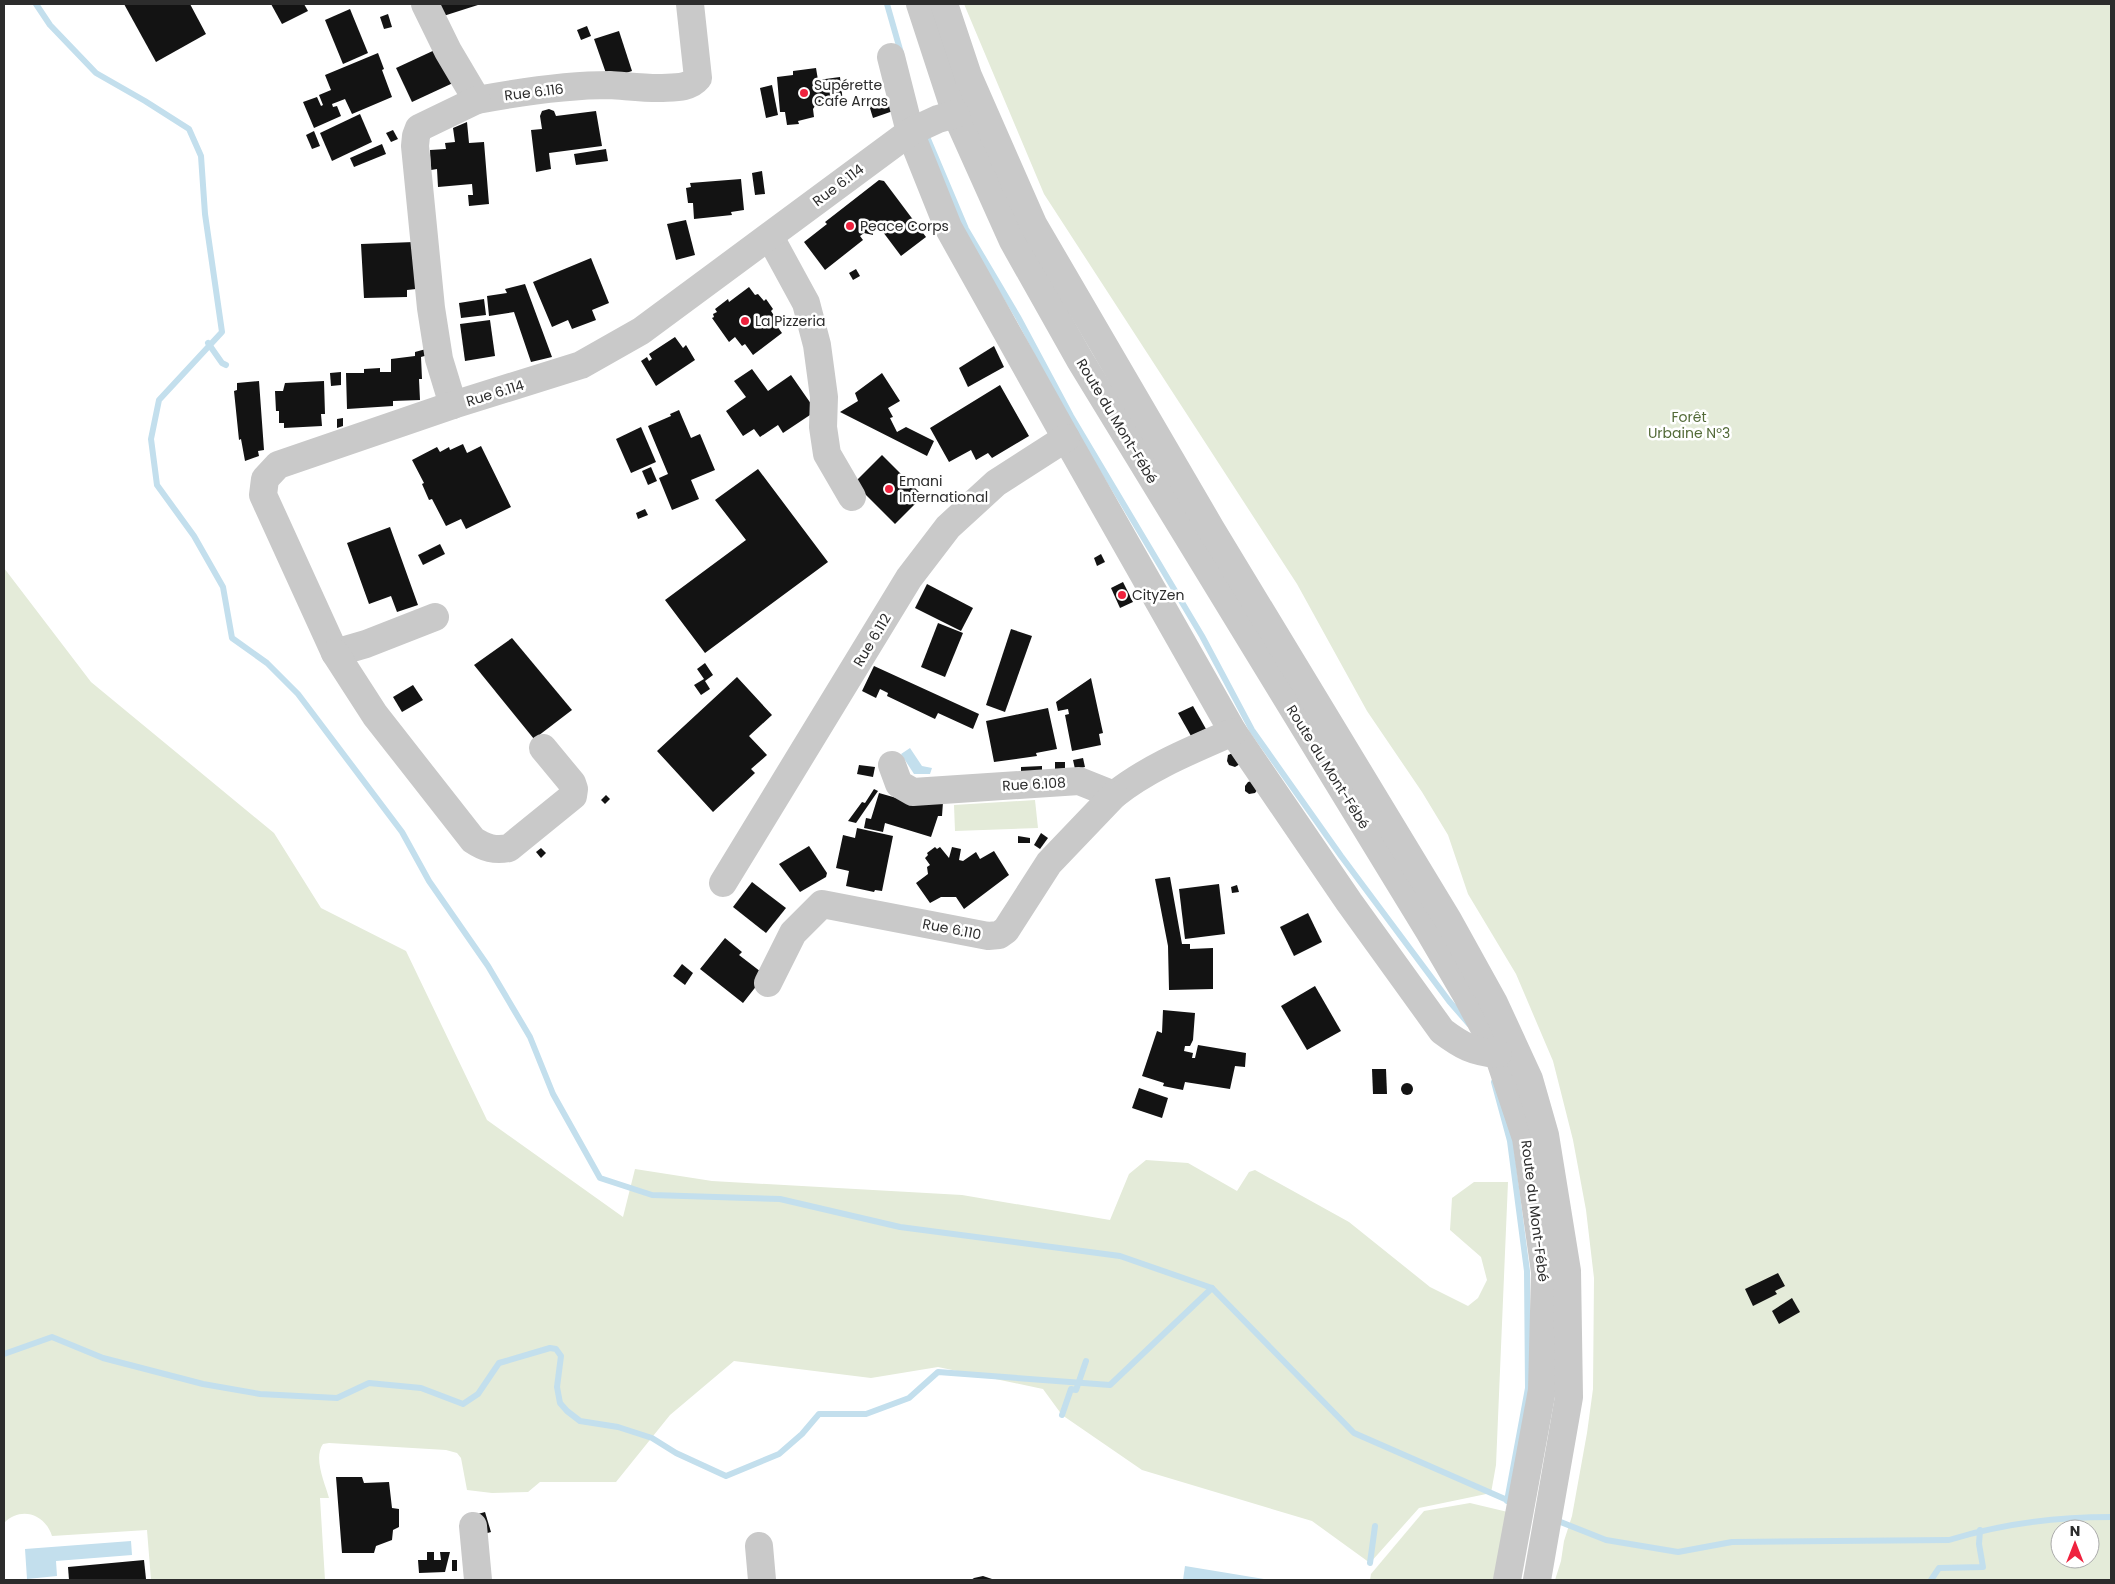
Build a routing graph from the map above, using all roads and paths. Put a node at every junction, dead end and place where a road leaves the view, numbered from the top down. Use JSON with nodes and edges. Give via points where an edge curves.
{"nodes":[{"id":1,"x":425,"y":4,"type":"edge"},
{"id":2,"x":690,"y":4,"type":"edge"},
{"id":3,"x":920,"y":4,"type":"edge"},
{"id":4,"x":944,"y":4,"type":"edge"},
{"id":5,"x":891,"y":57,"type":"dead end"},
{"id":6,"x":477,"y":100,"type":"junction"},
{"id":7,"x":956,"y":114,"type":"junction"},
{"id":8,"x":910,"y":132,"type":"junction"},
{"id":9,"x":770,"y":237,"type":"junction"},
{"id":10,"x":453,"y":405,"type":"junction"},
{"id":11,"x":1066,"y":438,"type":"junction"},
{"id":12,"x":852,"y":497,"type":"dead end"},
{"id":13,"x":436,"y":616,"type":"dead end"},
{"id":14,"x":335,"y":653,"type":"junction"},
{"id":15,"x":1233,"y":732,"type":"junction"},
{"id":16,"x":543,"y":748,"type":"dead end"},
{"id":17,"x":892,"y":765,"type":"dead end"},
{"id":18,"x":1114,"y":795,"type":"junction"},
{"id":19,"x":723,"y":883,"type":"dead end"},
{"id":20,"x":768,"y":983,"type":"dead end"},
{"id":21,"x":1498,"y":1054,"type":"junction"},
{"id":22,"x":473,"y":1526,"type":"dead end"},
{"id":23,"x":759,"y":1546,"type":"dead end"},
{"id":24,"x":478,"y":1580,"type":"edge"},
{"id":25,"x":762,"y":1580,"type":"edge"},
{"id":26,"x":1506,"y":1580,"type":"edge"},
{"id":27,"x":1537,"y":1580,"type":"edge"}],
"edges":[{"from":1,"to":6,"type":"street"},
{"from":2,"to":6,"type":"street","name":"Rue 6.116","via":[[698,78],[694,83],[683,87],[567,88]]},
{"from":3,"to":7,"type":"street","name":"Route du Mont-Fébé"},
{"from":4,"to":27,"type":"street","name":"Route du Mont-Fébé","via":[[968,76],[1033,224],[1448,920],[1494,1003],[1529,1079],[1545,1135],[1568,1290],[1569,1397]]},
{"from":5,"to":8,"type":"street"},
{"from":6,"to":10,"type":"street","name":"Rue 6.116","via":[[419,128],[415,146],[431,308],[439,359]]},
{"from":7,"to":8,"type":"street","name":"Rue 6.114"},
{"from":7,"to":21,"type":"street","name":"Route du Mont-Fébé","via":[[1013,241],[1080,360],[1429,931]]},
{"from":8,"to":9,"type":"street","name":"Rue 6.114"},
{"from":8,"to":11,"type":"street","via":[[948,227]]},
{"from":9,"to":10,"type":"street","name":"Rue 6.114","via":[[640,331],[581,366]]},
{"from":9,"to":12,"type":"street","via":[[806,303],[817,345],[824,397],[826,454]]},
{"from":10,"to":14,"type":"street","name":"Rue 6.114","via":[[278,465],[265,479],[263,495]]},
{"from":11,"to":15,"type":"street"},
{"from":11,"to":19,"type":"street","name":"Rue 6.112","via":[[996,483],[948,527],[909,578]]},
{"from":13,"to":14,"type":"street"},
{"from":14,"to":16,"type":"street","name":"Rue 6.114","via":[[375,715],[473,840],[483,846],[500,850],[509,848],[573,796],[572,782]]},
{"from":15,"to":18,"type":"street","via":[[1165,763],[1125,785]]},
{"from":15,"to":21,"type":"street","via":[[1442,1031],[1478,1053]]},
{"from":17,"to":18,"type":"street","name":"Rue 6.108","via":[[899,784],[913,792],[1079,782]]},
{"from":18,"to":20,"type":"street","name":"Rue 6.110","via":[[1049,864],[1006,930],[999,935],[988,936],[822,904],[793,933]]},
{"from":21,"to":26,"type":"street","name":"Route du Mont-Fébé","via":[[1526,1138],[1545,1272],[1542,1390]]},
{"from":22,"to":24,"type":"street"},
{"from":23,"to":25,"type":"street"}]}
